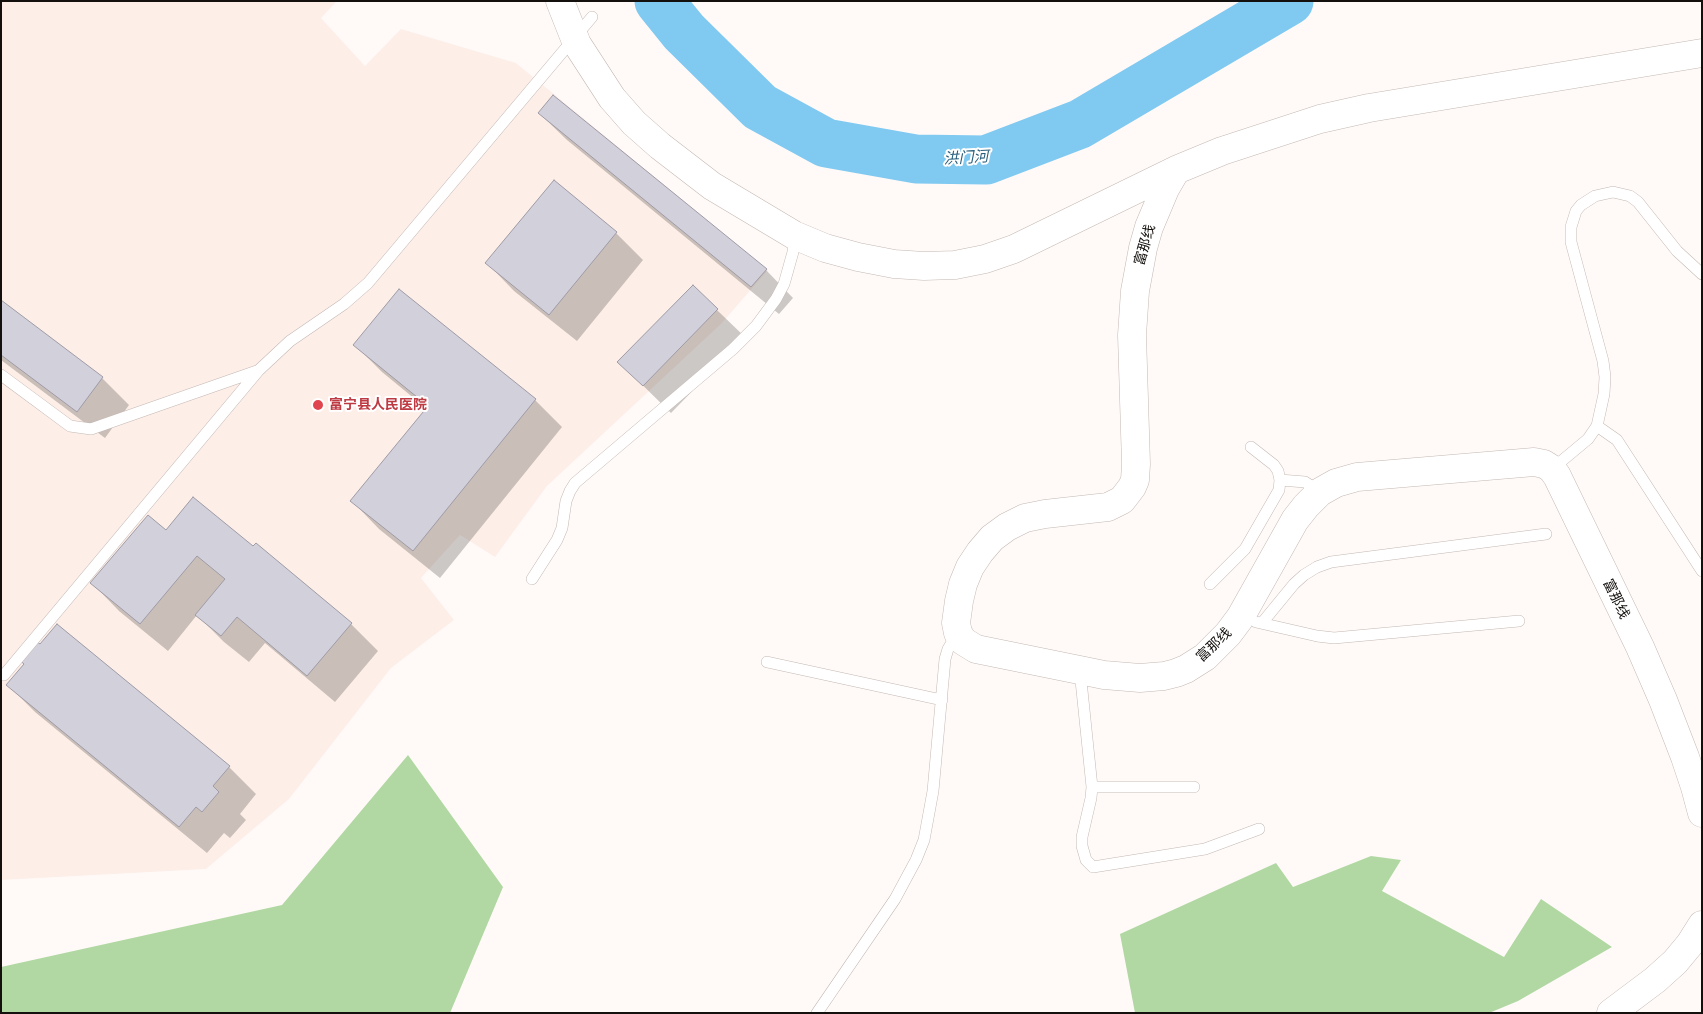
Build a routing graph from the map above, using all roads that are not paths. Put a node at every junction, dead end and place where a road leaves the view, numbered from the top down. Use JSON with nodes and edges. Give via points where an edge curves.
{"nodes":[{"id":1,"x":560,"y":1,"type":"edge"},
{"id":2,"x":592,"y":16,"type":"dead end"},
{"id":3,"x":1702,"y":52,"type":"edge"},
{"id":4,"x":1176,"y":170,"type":"junction"},
{"id":5,"x":794,"y":236,"type":"junction"},
{"id":6,"x":1702,"y":274,"type":"edge"},
{"id":7,"x":259,"y":370,"type":"junction"},
{"id":8,"x":1,"y":374,"type":"edge"},
{"id":9,"x":1597,"y":426,"type":"junction"},
{"id":10,"x":1251,"y":447,"type":"dead end"},
{"id":11,"x":1552,"y":469,"type":"junction"},
{"id":12,"x":1280,"y":480,"type":"junction"},
{"id":13,"x":1320,"y":492,"type":"junction"},
{"id":14,"x":1546,"y":534,"type":"dead end"},
{"id":15,"x":1702,"y":571,"type":"edge"},
{"id":16,"x":532,"y":580,"type":"dead end"},
{"id":17,"x":1210,"y":584,"type":"dead end"},
{"id":18,"x":1251,"y":621,"type":"junction"},
{"id":19,"x":1519,"y":621,"type":"dead end"},
{"id":20,"x":958,"y":633,"type":"junction"},
{"id":21,"x":767,"y":662,"type":"dead end"},
{"id":22,"x":1080,"y":671,"type":"junction"},
{"id":23,"x":4,"y":675,"type":"dead end"},
{"id":24,"x":942,"y":700,"type":"junction"},
{"id":25,"x":1092,"y":787,"type":"junction"},
{"id":26,"x":1194,"y":787,"type":"dead end"},
{"id":27,"x":1702,"y":813,"type":"edge"},
{"id":28,"x":1260,"y":829,"type":"dead end"},
{"id":29,"x":1702,"y":925,"type":"edge"},
{"id":30,"x":817,"y":1013,"type":"edge"},
{"id":31,"x":1611,"y":1013,"type":"edge"}],
"edges":[{"from":1,"to":5,"type":"street","via":[[577,44],[593,71],[634,123],[712,186]]},
{"from":2,"to":7,"type":"lane","via":[[368,283],[344,304],[290,340]]},
{"from":3,"to":4,"type":"street","via":[[1369,108],[1271,134]]},
{"from":4,"to":5,"type":"street","via":[[1014,249],[955,265],[894,264],[858,258]]},
{"from":4,"to":20,"type":"street","name":"富那线","via":[[1149,227],[1135,291],[1132,335],[1136,464],[1132,487],[1122,500],[1108,507],[1025,518],[992,538],[970,567],[963,584],[956,618]]},
{"from":5,"to":16,"type":"lane","via":[[784,284],[756,326],[575,483],[566,501],[557,540]]},
{"from":6,"to":9,"type":"lane","via":[[1677,251],[1630,196],[1613,192],[1595,196],[1576,211],[1571,226],[1571,242],[1605,377]]},
{"from":7,"to":8,"type":"lane","via":[[91,429],[70,426]]},
{"from":7,"to":23,"type":"lane"},
{"from":9,"to":11,"type":"lane","via":[[1588,439]]},
{"from":9,"to":15,"type":"lane","via":[[1617,440]]},
{"from":10,"to":12,"type":"lane","via":[[1274,464]]},
{"from":11,"to":13,"type":"street","name":"富那线","via":[[1544,464],[1524,461],[1358,477]]},
{"from":11,"to":27,"type":"street","name":"富那线","via":[[1663,700]]},
{"from":12,"to":13,"type":"lane","via":[[1305,482]]},
{"from":12,"to":17,"type":"lane","via":[[1278,490],[1244,549]]},
{"from":13,"to":18,"type":"street","name":"富那线","via":[[1295,520]]},
{"from":14,"to":18,"type":"lane","via":[[1331,562],[1304,575]]},
{"from":18,"to":19,"type":"lane","via":[[1334,638]]},
{"from":18,"to":22,"type":"street","name":"富那线","via":[[1228,634],[1205,657],[1176,673],[1140,678]]},
{"from":20,"to":22,"type":"street","name":"富那线","via":[[963,641],[976,649]]},
{"from":20,"to":24,"type":"lane","via":[[945,659]]},
{"from":21,"to":24,"type":"lane"},
{"from":22,"to":25,"type":"lane"},
{"from":24,"to":30,"type":"lane","via":[[928,818],[916,860],[895,899]]},
{"from":25,"to":26,"type":"lane"},
{"from":25,"to":28,"type":"lane","via":[[1082,837],[1086,860],[1092,867],[1205,849]]},
{"from":29,"to":31,"type":"street","via":[[1675,962]]}]}
